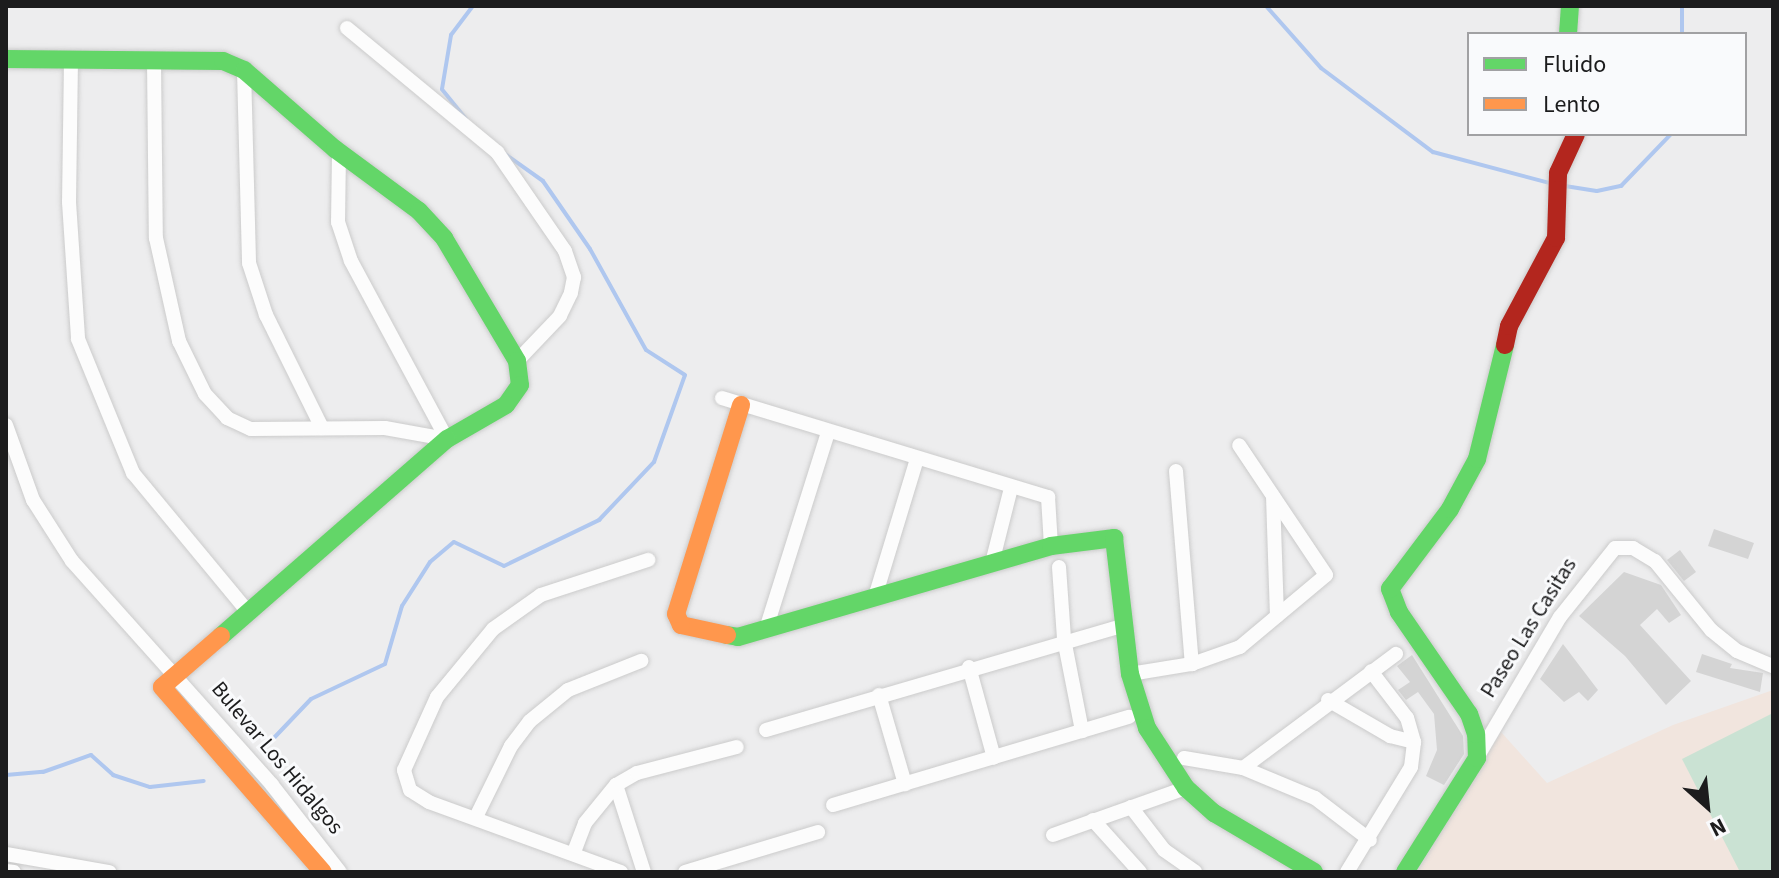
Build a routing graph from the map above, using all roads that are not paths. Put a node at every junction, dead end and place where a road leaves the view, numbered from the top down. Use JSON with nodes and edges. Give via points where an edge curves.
{"nodes":[{"id":1,"x":1570,"y":6,"type":"edge"},
{"id":2,"x":347,"y":28,"type":"dead end"},
{"id":3,"x":1568,"y":32,"type":"edge"},
{"id":4,"x":6,"y":59,"type":"edge"},
{"id":5,"x":71,"y":60,"type":"junction"},
{"id":6,"x":154,"y":61,"type":"junction"},
{"id":7,"x":244,"y":70,"type":"junction"},
{"id":8,"x":1575,"y":136,"type":"edge"},
{"id":9,"x":339,"y":152,"type":"junction"},
{"id":10,"x":517,"y":361,"type":"junction"},
{"id":11,"x":722,"y":398,"type":"dead end"},
{"id":12,"x":741,"y":405,"type":"junction"},
{"id":13,"x":6,"y":425,"type":"edge"},
{"id":14,"x":322,"y":428,"type":"junction"},
{"id":15,"x":828,"y":432,"type":"junction"},
{"id":16,"x":447,"y":439,"type":"junction"},
{"id":17,"x":1239,"y":445,"type":"dead end"},
{"id":18,"x":917,"y":459,"type":"junction"},
{"id":19,"x":1176,"y":471,"type":"dead end"},
{"id":20,"x":1011,"y":488,"type":"junction"},
{"id":21,"x":1273,"y":495,"type":"junction"},
{"id":22,"x":1051,"y":546,"type":"junction"},
{"id":23,"x":648,"y":560,"type":"dead end"},
{"id":24,"x":992,"y":563,"type":"junction"},
{"id":25,"x":1059,"y":567,"type":"dead end"},
{"id":26,"x":875,"y":597,"type":"junction"},
{"id":27,"x":248,"y":612,"type":"junction"},
{"id":28,"x":1277,"y":616,"type":"junction"},
{"id":29,"x":1122,"y":626,"type":"junction"},
{"id":30,"x":766,"y":629,"type":"junction"},
{"id":31,"x":1064,"y":639,"type":"junction"},
{"id":32,"x":1396,"y":654,"type":"dead end"},
{"id":33,"x":641,"y":661,"type":"dead end"},
{"id":34,"x":1192,"y":664,"type":"junction"},
{"id":35,"x":1773,"y":666,"type":"edge"},
{"id":36,"x":969,"y":667,"type":"junction"},
{"id":37,"x":1371,"y":671,"type":"junction"},
{"id":38,"x":1130,"y":674,"type":"junction"},
{"id":39,"x":169,"y":681,"type":"junction"},
{"id":40,"x":879,"y":695,"type":"junction"},
{"id":41,"x":1328,"y":700,"type":"junction"},
{"id":42,"x":1129,"y":717,"type":"dead end"},
{"id":43,"x":766,"y":730,"type":"dead end"},
{"id":44,"x":1082,"y":731,"type":"junction"},
{"id":45,"x":1414,"y":742,"type":"junction"},
{"id":46,"x":737,"y":747,"type":"dead end"},
{"id":47,"x":994,"y":758,"type":"junction"},
{"id":48,"x":1184,"y":758,"type":"dead end"},
{"id":49,"x":1477,"y":758,"type":"junction"},
{"id":50,"x":1243,"y":768,"type":"junction"},
{"id":51,"x":905,"y":784,"type":"junction"},
{"id":52,"x":616,"y":785,"type":"junction"},
{"id":53,"x":1186,"y":788,"type":"junction"},
{"id":54,"x":833,"y":805,"type":"dead end"},
{"id":55,"x":1131,"y":807,"type":"junction"},
{"id":56,"x":476,"y":817,"type":"junction"},
{"id":57,"x":1093,"y":820,"type":"junction"},
{"id":58,"x":818,"y":832,"type":"dead end"},
{"id":59,"x":1053,"y":835,"type":"dead end"},
{"id":60,"x":1370,"y":840,"type":"junction"},
{"id":61,"x":574,"y":852,"type":"junction"},
{"id":62,"x":6,"y":854,"type":"edge"},
{"id":63,"x":6,"y":871,"type":"edge"},
{"id":64,"x":14,"y":872,"type":"edge"},
{"id":65,"x":109,"y":872,"type":"edge"},
{"id":66,"x":323,"y":872,"type":"edge"},
{"id":67,"x":340,"y":872,"type":"edge"},
{"id":68,"x":621,"y":872,"type":"edge"},
{"id":69,"x":644,"y":872,"type":"edge"},
{"id":70,"x":685,"y":872,"type":"edge"},
{"id":71,"x":1140,"y":872,"type":"edge"},
{"id":72,"x":1195,"y":872,"type":"edge"},
{"id":73,"x":1314,"y":872,"type":"edge"},
{"id":74,"x":1347,"y":872,"type":"edge"},
{"id":75,"x":1405,"y":872,"type":"edge"}],
"edges":[{"from":1,"to":3,"type":"street"},
{"from":2,"to":10,"type":"street","via":[[497,152],[565,251],[574,277],[571,293],[560,316]]},
{"from":4,"to":5,"type":"street"},
{"from":5,"to":6,"type":"street"},
{"from":5,"to":27,"type":"street","via":[[69,202],[78,339],[133,473]]},
{"from":6,"to":7,"type":"street","via":[[223,61]]},
{"from":6,"to":14,"type":"street","via":[[156,238],[179,341],[205,394],[227,418],[251,429]]},
{"from":7,"to":9,"type":"street"},
{"from":7,"to":14,"type":"street","via":[[249,263],[266,315]]},
{"from":8,"to":49,"type":"street","via":[[1558,173],[1551,250],[1509,326],[1477,459],[1450,509],[1390,589],[1399,612],[1469,714]]},
{"from":9,"to":10,"type":"street","via":[[419,211],[444,238]]},
{"from":9,"to":16,"type":"street","via":[[338,222],[351,261]]},
{"from":10,"to":16,"type":"street","via":[[520,385],[506,405]]},
{"from":11,"to":12,"type":"street"},
{"from":12,"to":15,"type":"street"},
{"from":12,"to":30,"type":"street","via":[[677,621],[738,637]]},
{"from":13,"to":39,"type":"street","via":[[33,500],[72,561]]},
{"from":14,"to":16,"type":"street","via":[[385,428]]},
{"from":15,"to":18,"type":"street"},
{"from":15,"to":30,"type":"street"},
{"from":16,"to":27,"type":"street"},
{"from":17,"to":21,"type":"street"},
{"from":18,"to":20,"type":"street"},
{"from":18,"to":26,"type":"street"},
{"from":19,"to":34,"type":"street"},
{"from":20,"to":22,"type":"street","via":[[1050,501]]},
{"from":20,"to":24,"type":"street"},
{"from":21,"to":28,"type":"street"},
{"from":21,"to":28,"type":"street","via":[[1326,575]]},
{"from":22,"to":24,"type":"street"},
{"from":22,"to":29,"type":"street","via":[[1116,540]]},
{"from":23,"to":56,"type":"street","via":[[541,595],[471,650],[437,697],[404,770],[410,790]]},
{"from":24,"to":26,"type":"street"},
{"from":25,"to":31,"type":"street"},
{"from":26,"to":30,"type":"street"},
{"from":27,"to":39,"type":"street"},
{"from":28,"to":34,"type":"street","via":[[1240,647]]},
{"from":29,"to":31,"type":"street"},
{"from":29,"to":38,"type":"street"},
{"from":31,"to":36,"type":"street"},
{"from":31,"to":44,"type":"street"},
{"from":32,"to":37,"type":"street"},
{"from":33,"to":56,"type":"street","via":[[568,690],[530,721],[511,746]]},
{"from":34,"to":38,"type":"street"},
{"from":35,"to":49,"type":"street","name":"Paseo Las Casitas","via":[[1737,651],[1711,630],[1655,561],[1633,548],[1615,548],[1600,560],[1560,617]]},
{"from":36,"to":40,"type":"street"},
{"from":36,"to":47,"type":"street"},
{"from":37,"to":41,"type":"street"},
{"from":37,"to":45,"type":"street","via":[[1407,718]]},
{"from":38,"to":53,"type":"street","via":[[1147,728]]},
{"from":39,"to":66,"type":"street","name":"Bulevar Los Hidalgos"},
{"from":39,"to":67,"type":"street","name":"Bulevar Los Hidalgos"},
{"from":40,"to":43,"type":"street"},
{"from":40,"to":51,"type":"street"},
{"from":41,"to":45,"type":"street","via":[[1390,736]]},
{"from":41,"to":50,"type":"street"},
{"from":42,"to":44,"type":"street"},
{"from":44,"to":47,"type":"street"},
{"from":45,"to":60,"type":"street","via":[[1411,767]]},
{"from":46,"to":52,"type":"street","via":[[637,773]]},
{"from":47,"to":51,"type":"street"},
{"from":48,"to":50,"type":"street"},
{"from":49,"to":75,"type":"street","name":"Paseo Las Casitas"},
{"from":50,"to":60,"type":"street","via":[[1315,798]]},
{"from":51,"to":54,"type":"street"},
{"from":52,"to":61,"type":"street","via":[[585,823]]},
{"from":52,"to":69,"type":"street"},
{"from":53,"to":55,"type":"street"},
{"from":53,"to":73,"type":"street","via":[[1214,813]]},
{"from":55,"to":57,"type":"street"},
{"from":55,"to":72,"type":"street","via":[[1164,850]]},
{"from":56,"to":61,"type":"street"},
{"from":57,"to":59,"type":"street"},
{"from":57,"to":71,"type":"street"},
{"from":58,"to":70,"type":"street"},
{"from":60,"to":74,"type":"street"},
{"from":61,"to":68,"type":"street"},
{"from":62,"to":65,"type":"street"},
{"from":63,"to":64,"type":"street"}]}
